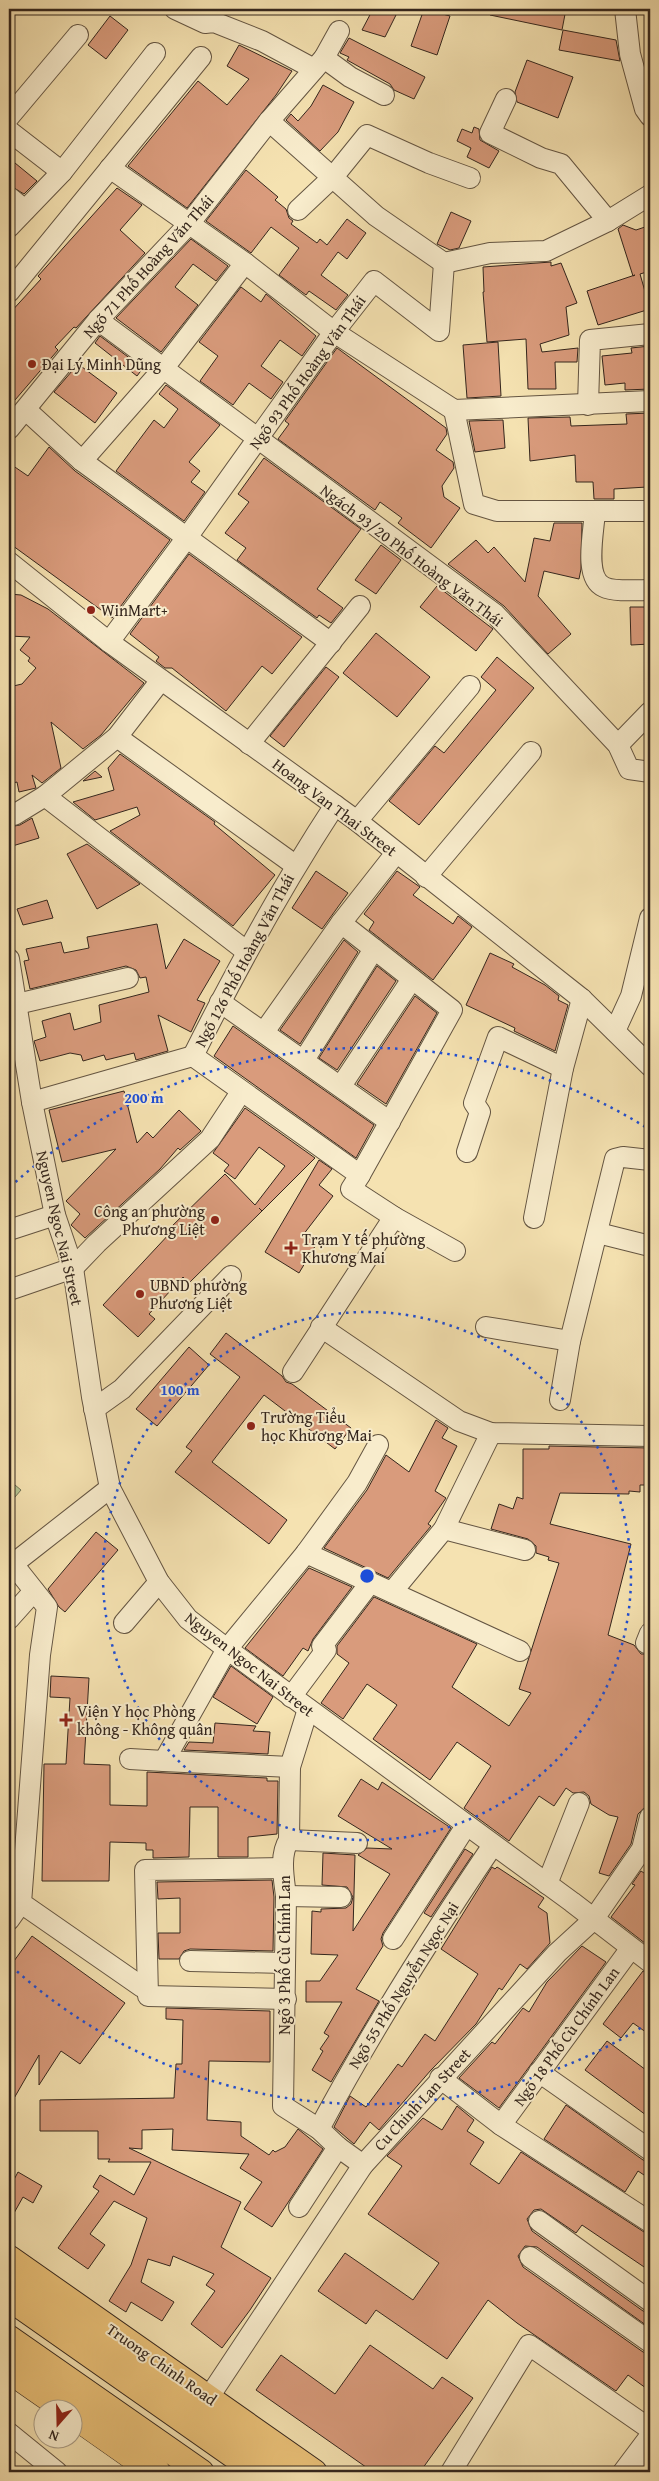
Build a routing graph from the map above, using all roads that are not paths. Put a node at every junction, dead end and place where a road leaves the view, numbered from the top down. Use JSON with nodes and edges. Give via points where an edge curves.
{"nodes":[{"id":1,"x":175,"y":9,"type":"edge"},
{"id":2,"x":626,"y":9,"type":"edge"},
{"id":3,"x":339,"y":31,"type":"dead end"},
{"id":4,"x":78,"y":35,"type":"dead end"},
{"id":5,"x":155,"y":53,"type":"dead end"},
{"id":6,"x":201,"y":57,"type":"dead end"},
{"id":7,"x":319,"y":63,"type":"junction"},
{"id":8,"x":384,"y":95,"type":"dead end"},
{"id":9,"x":506,"y":99,"type":"dead end"},
{"id":10,"x":650,"y":116,"type":"edge"},
{"id":11,"x":9,"y":117,"type":"edge"},
{"id":12,"x":269,"y":121,"type":"junction"},
{"id":13,"x":9,"y":131,"type":"edge"},
{"id":14,"x":110,"y":168,"type":"junction"},
{"id":15,"x":62,"y":172,"type":"junction"},
{"id":16,"x":332,"y":177,"type":"junction"},
{"id":17,"x":470,"y":178,"type":"dead end"},
{"id":18,"x":650,"y":195,"type":"edge"},
{"id":19,"x":9,"y":197,"type":"edge"},
{"id":20,"x":25,"y":210,"type":"junction"},
{"id":21,"x":298,"y":210,"type":"dead end"},
{"id":22,"x":608,"y":221,"type":"junction"},
{"id":23,"x":189,"y":224,"type":"junction"},
{"id":24,"x":9,"y":228,"type":"edge"},
{"id":25,"x":246,"y":263,"type":"junction"},
{"id":26,"x":444,"y":263,"type":"junction"},
{"id":27,"x":9,"y":292,"type":"edge"},
{"id":28,"x":98,"y":320,"type":"junction"},
{"id":29,"x":334,"y":332,"type":"junction"},
{"id":30,"x":650,"y":334,"type":"edge"},
{"id":31,"x":163,"y":369,"type":"junction"},
{"id":32,"x":650,"y":401,"type":"edge"},
{"id":33,"x":588,"y":405,"type":"junction"},
{"id":34,"x":26,"y":410,"type":"junction"},
{"id":35,"x":454,"y":410,"type":"junction"},
{"id":36,"x":9,"y":429,"type":"edge"},
{"id":37,"x":258,"y":439,"type":"junction"},
{"id":38,"x":82,"y":461,"type":"junction"},
{"id":39,"x":595,"y":511,"type":"junction"},
{"id":40,"x":650,"y":511,"type":"edge"},
{"id":41,"x":188,"y":536,"type":"junction"},
{"id":42,"x":9,"y":562,"type":"edge"},
{"id":43,"x":650,"y":590,"type":"edge"},
{"id":44,"x":360,"y":606,"type":"dead end"},
{"id":45,"x":109,"y":642,"type":"junction"},
{"id":46,"x":331,"y":643,"type":"junction"},
{"id":47,"x":161,"y":680,"type":"junction"},
{"id":48,"x":470,"y":686,"type":"dead end"},
{"id":49,"x":650,"y":712,"type":"edge"},
{"id":50,"x":117,"y":737,"type":"junction"},
{"id":51,"x":250,"y":744,"type":"junction"},
{"id":52,"x":618,"y":745,"type":"junction"},
{"id":53,"x":531,"y":752,"type":"dead end"},
{"id":54,"x":650,"y":772,"type":"edge"},
{"id":55,"x":45,"y":796,"type":"junction"},
{"id":56,"x":335,"y":805,"type":"junction"},
{"id":57,"x":9,"y":815,"type":"edge"},
{"id":58,"x":357,"y":821,"type":"junction"},
{"id":59,"x":396,"y":854,"type":"junction"},
{"id":60,"x":295,"y":865,"type":"junction"},
{"id":61,"x":426,"y":877,"type":"junction"},
{"id":62,"x":650,"y":918,"type":"edge"},
{"id":63,"x":341,"y":923,"type":"junction"},
{"id":64,"x":374,"y":949,"type":"junction"},
{"id":65,"x":246,"y":951,"type":"junction"},
{"id":66,"x":9,"y":959,"type":"edge"},
{"id":67,"x":128,"y":978,"type":"dead end"},
{"id":68,"x":412,"y":979,"type":"junction"},
{"id":69,"x":582,"y":999,"type":"junction"},
{"id":70,"x":220,"y":1002,"type":"junction"},
{"id":71,"x":17,"y":1004,"type":"junction"},
{"id":72,"x":615,"y":1030,"type":"junction"},
{"id":73,"x":264,"y":1032,"type":"junction"},
{"id":74,"x":193,"y":1056,"type":"junction"},
{"id":75,"x":304,"y":1060,"type":"junction"},
{"id":76,"x":650,"y":1066,"type":"edge"},
{"id":77,"x":563,"y":1068,"type":"junction"},
{"id":78,"x":341,"y":1086,"type":"junction"},
{"id":79,"x":241,"y":1092,"type":"junction"},
{"id":80,"x":32,"y":1102,"type":"junction"},
{"id":81,"x":390,"y":1122,"type":"junction"},
{"id":82,"x":467,"y":1152,"type":"dead end"},
{"id":83,"x":650,"y":1160,"type":"edge"},
{"id":84,"x":356,"y":1182,"type":"junction"},
{"id":85,"x":55,"y":1215,"type":"junction"},
{"id":86,"x":394,"y":1217,"type":"junction"},
{"id":87,"x":534,"y":1218,"type":"dead end"},
{"id":88,"x":9,"y":1230,"type":"edge"},
{"id":89,"x":598,"y":1233,"type":"junction"},
{"id":90,"x":650,"y":1246,"type":"edge"},
{"id":91,"x":455,"y":1251,"type":"dead end"},
{"id":92,"x":73,"y":1268,"type":"junction"},
{"id":93,"x":231,"y":1276,"type":"dead end"},
{"id":94,"x":9,"y":1290,"type":"edge"},
{"id":95,"x":321,"y":1327,"type":"junction"},
{"id":96,"x":486,"y":1327,"type":"dead end"},
{"id":97,"x":570,"y":1341,"type":"junction"},
{"id":98,"x":294,"y":1372,"type":"dead end"},
{"id":99,"x":560,"y":1400,"type":"dead end"},
{"id":100,"x":94,"y":1409,"type":"junction"},
{"id":101,"x":491,"y":1433,"type":"junction"},
{"id":102,"x":650,"y":1436,"type":"edge"},
{"id":103,"x":378,"y":1445,"type":"dead end"},
{"id":104,"x":110,"y":1488,"type":"junction"},
{"id":105,"x":444,"y":1529,"type":"junction"},
{"id":106,"x":525,"y":1550,"type":"dead end"},
{"id":107,"x":306,"y":1554,"type":"junction"},
{"id":108,"x":159,"y":1582,"type":"junction"},
{"id":109,"x":370,"y":1583,"type":"junction"},
{"id":110,"x":34,"y":1591,"type":"junction"},
{"id":111,"x":392,"y":1592,"type":"junction"},
{"id":112,"x":9,"y":1619,"type":"edge"},
{"id":113,"x":124,"y":1623,"type":"dead end"},
{"id":114,"x":227,"y":1649,"type":"junction"},
{"id":115,"x":520,"y":1651,"type":"dead end"},
{"id":116,"x":291,"y":1697,"type":"junction"},
{"id":117,"x":308,"y":1709,"type":"junction"},
{"id":118,"x":130,"y":1759,"type":"dead end"},
{"id":119,"x":164,"y":1761,"type":"junction"},
{"id":120,"x":290,"y":1767,"type":"junction"},
{"id":121,"x":579,"y":1803,"type":"dead end"},
{"id":122,"x":650,"y":1817,"type":"edge"},
{"id":123,"x":466,"y":1826,"type":"junction"},
{"id":124,"x":289,"y":1840,"type":"junction"},
{"id":125,"x":356,"y":1843,"type":"dead end"},
{"id":126,"x":493,"y":1845,"type":"junction"},
{"id":127,"x":283,"y":1868,"type":"junction"},
{"id":128,"x":547,"y":1884,"type":"junction"},
{"id":129,"x":286,"y":1896,"type":"junction"},
{"id":130,"x":341,"y":1897,"type":"dead end"},
{"id":131,"x":21,"y":1904,"type":"junction"},
{"id":132,"x":9,"y":1920,"type":"edge"},
{"id":133,"x":593,"y":1920,"type":"junction"},
{"id":134,"x":393,"y":1939,"type":"dead end"},
{"id":135,"x":631,"y":1948,"type":"junction"},
{"id":136,"x":190,"y":1961,"type":"dead end"},
{"id":137,"x":650,"y":1962,"type":"edge"},
{"id":138,"x":285,"y":1963,"type":"junction"},
{"id":139,"x":145,"y":1992,"type":"junction"},
{"id":140,"x":286,"y":1998,"type":"junction"},
{"id":141,"x":539,"y":2072,"type":"junction"},
{"id":142,"x":440,"y":2078,"type":"junction"},
{"id":143,"x":501,"y":2124,"type":"junction"},
{"id":144,"x":319,"y":2129,"type":"junction"},
{"id":145,"x":338,"y":2147,"type":"junction"},
{"id":146,"x":650,"y":2150,"type":"edge"},
{"id":147,"x":363,"y":2165,"type":"junction"},
{"id":148,"x":298,"y":2207,"type":"dead end"},
{"id":149,"x":539,"y":2221,"type":"dead end"},
{"id":150,"x":650,"y":2222,"type":"edge"},
{"id":151,"x":530,"y":2257,"type":"dead end"},
{"id":152,"x":9,"y":2258,"type":"edge"},
{"id":153,"x":9,"y":2280,"type":"edge"},
{"id":154,"x":9,"y":2298,"type":"edge"},
{"id":155,"x":650,"y":2301,"type":"edge"},
{"id":156,"x":9,"y":2338,"type":"edge"},
{"id":157,"x":650,"y":2342,"type":"edge"},
{"id":158,"x":9,"y":2369,"type":"edge"},
{"id":159,"x":9,"y":2381,"type":"edge"},
{"id":160,"x":209,"y":2397,"type":"junction"},
{"id":161,"x":34,"y":2398,"type":"edge"},
{"id":162,"x":51,"y":2398,"type":"edge"},
{"id":163,"x":82,"y":2421,"type":"edge"},
{"id":164,"x":650,"y":2429,"type":"edge"},
{"id":165,"x":9,"y":2433,"type":"edge"},
{"id":166,"x":82,"y":2433,"type":"edge"},
{"id":167,"x":650,"y":2436,"type":"edge"},
{"id":168,"x":650,"y":2460,"type":"edge"},
{"id":169,"x":57,"y":2472,"type":"edge"},
{"id":170,"x":137,"y":2472,"type":"edge"},
{"id":171,"x":156,"y":2472,"type":"edge"},
{"id":172,"x":201,"y":2472,"type":"edge"},
{"id":173,"x":257,"y":2472,"type":"edge"},
{"id":174,"x":289,"y":2472,"type":"edge"},
{"id":175,"x":314,"y":2472,"type":"edge"},
{"id":176,"x":452,"y":2472,"type":"edge"},
{"id":177,"x":623,"y":2472,"type":"edge"},
{"id":178,"x":642,"y":2472,"type":"edge"}],
"edges":[{"from":1,"to":7,"type":"street","via":[[205,23],[214,22]]},
{"from":2,"to":10,"type":"street","via":[[630,54],[645,109]]},
{"from":3,"to":7,"type":"street","name":"Ngõ 71 Phố Hoàng Văn Thái"},
{"from":4,"to":11,"type":"street"},
{"from":5,"to":15,"type":"street"},
{"from":6,"to":14,"type":"street"},
{"from":7,"to":8,"type":"street"},
{"from":7,"to":12,"type":"street","name":"Ngõ 71 Phố Hoàng Văn Thái"},
{"from":9,"to":22,"type":"street","via":[[490,133],[541,158],[561,164]]},
{"from":12,"to":16,"type":"street"},
{"from":12,"to":23,"type":"street","name":"Ngõ 71 Phố Hoàng Văn Thái"},
{"from":13,"to":15,"type":"street"},
{"from":14,"to":23,"type":"street"},
{"from":14,"to":27,"type":"street"},
{"from":15,"to":20,"type":"street"},
{"from":16,"to":17,"type":"street","via":[[367,135],[428,164]]},
{"from":16,"to":21,"type":"street"},
{"from":16,"to":26,"type":"street","via":[[376,216]]},
{"from":18,"to":22,"type":"street"},
{"from":19,"to":20,"type":"street"},
{"from":20,"to":24,"type":"street"},
{"from":22,"to":26,"type":"street","via":[[546,251],[490,253]]},
{"from":23,"to":25,"type":"street"},
{"from":23,"to":28,"type":"street","name":"Ngõ 71 Phố Hoàng Văn Thái"},
{"from":25,"to":29,"type":"street"},
{"from":25,"to":31,"type":"street"},
{"from":26,"to":29,"type":"street","name":"Ngõ 93 Phố Hoàng Văn Thái","via":[[439,331],[374,281]]},
{"from":28,"to":31,"type":"street","name":"Ngách 93/20 Phố Hoàng Văn Thái"},
{"from":28,"to":34,"type":"street","name":"Ngõ 71 Phố Hoàng Văn Thái"},
{"from":29,"to":35,"type":"street"},
{"from":29,"to":37,"type":"street","name":"Ngõ 93 Phố Hoàng Văn Thái"},
{"from":30,"to":33,"type":"street","via":[[590,340]]},
{"from":31,"to":37,"type":"street","name":"Ngách 93/20 Phố Hoàng Văn Thái"},
{"from":31,"to":38,"type":"street"},
{"from":32,"to":33,"type":"street"},
{"from":33,"to":35,"type":"street"},
{"from":34,"to":36,"type":"street","name":"Ngõ 71 Phố Hoàng Văn Thái"},
{"from":34,"to":38,"type":"street"},
{"from":35,"to":39,"type":"street","via":[[474,504],[497,511]]},
{"from":37,"to":41,"type":"street","name":"Ngõ 93 Phố Hoàng Văn Thái"},
{"from":37,"to":52,"type":"street","name":"Ngách 93/20 Phố Hoàng Văn Thái","via":[[495,614]]},
{"from":38,"to":41,"type":"street"},
{"from":39,"to":40,"type":"street"},
{"from":39,"to":43,"type":"street","via":[[591,570],[595,580],[605,588]]},
{"from":41,"to":45,"type":"street","name":"Ngõ 93 Phố Hoàng Văn Thái"},
{"from":41,"to":46,"type":"street"},
{"from":42,"to":45,"type":"street","name":"Hoang Van Thai Street"},
{"from":44,"to":46,"type":"street"},
{"from":45,"to":47,"type":"street","name":"Hoang Van Thai Street"},
{"from":46,"to":51,"type":"street"},
{"from":47,"to":50,"type":"street"},
{"from":47,"to":51,"type":"street","name":"Hoang Van Thai Street"},
{"from":48,"to":58,"type":"street"},
{"from":49,"to":52,"type":"street"},
{"from":50,"to":55,"type":"street"},
{"from":50,"to":60,"type":"street"},
{"from":51,"to":56,"type":"street","name":"Hoang Van Thai Street"},
{"from":52,"to":54,"type":"street","name":"Ngách 93/20 Phố Hoàng Văn Thái","via":[[630,769]]},
{"from":53,"to":61,"type":"street"},
{"from":55,"to":57,"type":"street"},
{"from":55,"to":65,"type":"street"},
{"from":56,"to":58,"type":"street","name":"Hoang Van Thai Street"},
{"from":56,"to":60,"type":"street","name":"Ngõ 126 Phố Hoàng Văn Thái"},
{"from":58,"to":59,"type":"street","name":"Hoang Van Thai Street"},
{"from":59,"to":61,"type":"street","name":"Hoang Van Thai Street"},
{"from":59,"to":63,"type":"street"},
{"from":60,"to":65,"type":"street","name":"Ngõ 126 Phố Hoàng Văn Thái"},
{"from":61,"to":69,"type":"street","name":"Hoang Van Thai Street"},
{"from":62,"to":72,"type":"street","via":[[631,996]]},
{"from":63,"to":64,"type":"street"},
{"from":63,"to":73,"type":"street"},
{"from":64,"to":68,"type":"street"},
{"from":64,"to":75,"type":"street"},
{"from":65,"to":70,"type":"street","name":"Ngõ 126 Phố Hoàng Văn Thái"},
{"from":66,"to":71,"type":"street","name":"Nguyen Ngoc Nai Street"},
{"from":67,"to":71,"type":"street"},
{"from":68,"to":78,"type":"street"},
{"from":68,"to":81,"type":"street","via":[[452,1010]]},
{"from":69,"to":72,"type":"street","name":"Hoang Van Thai Street"},
{"from":69,"to":77,"type":"street"},
{"from":70,"to":73,"type":"street"},
{"from":70,"to":74,"type":"street","name":"Ngõ 126 Phố Hoàng Văn Thái"},
{"from":71,"to":80,"type":"street","name":"Nguyen Ngoc Nai Street"},
{"from":72,"to":76,"type":"street","name":"Hoang Van Thai Street"},
{"from":73,"to":75,"type":"street"},
{"from":74,"to":79,"type":"street","name":"Ngõ 126 Phố Hoàng Văn Thái"},
{"from":74,"to":80,"type":"street"},
{"from":75,"to":78,"type":"street"},
{"from":77,"to":82,"type":"street","via":[[498,1037],[474,1103],[480,1112]]},
{"from":77,"to":87,"type":"street"},
{"from":78,"to":81,"type":"street"},
{"from":79,"to":84,"type":"street","name":"Ngõ 126 Phố Hoàng Văn Thái"},
{"from":79,"to":92,"type":"street","via":[[210,1139]]},
{"from":80,"to":85,"type":"street","name":"Nguyen Ngoc Nai Street"},
{"from":81,"to":84,"type":"street"},
{"from":83,"to":89,"type":"street","via":[[615,1159]]},
{"from":84,"to":86,"type":"street","name":"Ngõ 126 Phố Hoàng Văn Thái"},
{"from":85,"to":88,"type":"street"},
{"from":85,"to":92,"type":"street","name":"Nguyen Ngoc Nai Street"},
{"from":86,"to":91,"type":"street","name":"Ngõ 126 Phố Hoàng Văn Thái"},
{"from":86,"to":95,"type":"street"},
{"from":89,"to":90,"type":"street"},
{"from":89,"to":97,"type":"street"},
{"from":92,"to":94,"type":"street"},
{"from":92,"to":100,"type":"street","name":"Nguyen Ngoc Nai Street"},
{"from":93,"to":100,"type":"street","via":[[122,1389]]},
{"from":95,"to":98,"type":"street"},
{"from":95,"to":101,"type":"street","via":[[458,1421]]},
{"from":96,"to":97,"type":"street"},
{"from":97,"to":99,"type":"street"},
{"from":100,"to":104,"type":"street","name":"Nguyen Ngoc Nai Street"},
{"from":101,"to":102,"type":"street"},
{"from":101,"to":105,"type":"street"},
{"from":103,"to":107,"type":"street","via":[[357,1483]]},
{"from":104,"to":108,"type":"street","name":"Nguyen Ngoc Nai Street"},
{"from":104,"to":110,"type":"street","via":[[13,1564]]},
{"from":105,"to":106,"type":"street"},
{"from":105,"to":111,"type":"street"},
{"from":107,"to":109,"type":"street"},
{"from":107,"to":114,"type":"street"},
{"from":108,"to":113,"type":"street"},
{"from":108,"to":114,"type":"street","name":"Nguyen Ngoc Nai Street","via":[[188,1619]]},
{"from":109,"to":111,"type":"street"},
{"from":109,"to":116,"type":"street","via":[[322,1646],[326,1650]]},
{"from":110,"to":112,"type":"street"},
{"from":110,"to":131,"type":"street","via":[[47,1607],[40,1655]]},
{"from":111,"to":115,"type":"street"},
{"from":114,"to":116,"type":"street","name":"Nguyen Ngoc Nai Street"},
{"from":114,"to":119,"type":"street"},
{"from":116,"to":117,"type":"street","name":"Nguyen Ngoc Nai Street"},
{"from":117,"to":120,"type":"street","name":"Ngõ 3 Phố Cù Chính Lan"},
{"from":117,"to":123,"type":"street","name":"Nguyen Ngoc Nai Street"},
{"from":118,"to":119,"type":"street"},
{"from":119,"to":120,"type":"street"},
{"from":120,"to":124,"type":"street","name":"Ngõ 3 Phố Cù Chính Lan"},
{"from":121,"to":128,"type":"street"},
{"from":122,"to":133,"type":"street","name":"Cu Chinh Lan Street","via":[[642,1850]]},
{"from":123,"to":126,"type":"street","name":"Nguyen Ngoc Nai Street"},
{"from":123,"to":134,"type":"street"},
{"from":124,"to":125,"type":"street"},
{"from":124,"to":127,"type":"street","name":"Ngõ 3 Phố Cù Chính Lan","via":[[285,1845]]},
{"from":126,"to":128,"type":"street","name":"Nguyen Ngoc Nai Street"},
{"from":126,"to":144,"type":"street","name":"Ngõ 55 Phố Nguyễn Ngọc Nại","via":[[425,1946],[361,2051]]},
{"from":127,"to":129,"type":"street","name":"Ngõ 3 Phố Cù Chính Lan"},
{"from":127,"to":139,"type":"street","via":[[145,1870]]},
{"from":128,"to":133,"type":"street","name":"Nguyen Ngoc Nai Street"},
{"from":129,"to":130,"type":"street"},
{"from":129,"to":138,"type":"street","name":"Ngõ 3 Phố Cù Chính Lan"},
{"from":131,"to":132,"type":"street"},
{"from":131,"to":139,"type":"street"},
{"from":133,"to":135,"type":"street","name":"Nguyen Ngoc Nai Street"},
{"from":133,"to":142,"type":"street","name":"Cu Chinh Lan Street","via":[[557,1953]]},
{"from":135,"to":137,"type":"street","name":"Nguyen Ngoc Nai Street"},
{"from":135,"to":141,"type":"street","name":"Ngõ 18 Phố Cù Chính Lan"},
{"from":136,"to":138,"type":"street"},
{"from":138,"to":140,"type":"street","name":"Ngõ 3 Phố Cù Chính Lan"},
{"from":139,"to":140,"type":"street"},
{"from":140,"to":144,"type":"street","name":"Ngõ 3 Phố Cù Chính Lan","via":[[283,2106]]},
{"from":141,"to":143,"type":"street","name":"Ngõ 18 Phố Cù Chính Lan"},
{"from":141,"to":146,"type":"street"},
{"from":142,"to":143,"type":"street"},
{"from":142,"to":147,"type":"street","name":"Cu Chinh Lan Street"},
{"from":143,"to":150,"type":"street"},
{"from":144,"to":145,"type":"street","name":"Ngõ 3 Phố Cù Chính Lan"},
{"from":145,"to":147,"type":"street","name":"Ngõ 3 Phố Cù Chính Lan"},
{"from":145,"to":148,"type":"street"},
{"from":147,"to":160,"type":"street","name":"Cu Chinh Lan Street"},
{"from":149,"to":155,"type":"street"},
{"from":151,"to":157,"type":"street"},
{"from":152,"to":160,"type":"main road","name":"Truong Chinh Road"},
{"from":153,"to":174,"type":"highway"},
{"from":154,"to":173,"type":"main road","name":"Truong Chinh Road"},
{"from":156,"to":172,"type":"main road"},
{"from":158,"to":162,"type":"highway"},
{"from":159,"to":161,"type":"main road"},
{"from":160,"to":175,"type":"main road","name":"Truong Chinh Road"},
{"from":163,"to":171,"type":"highway"},
{"from":164,"to":176,"type":"street","via":[[529,2346]]},
{"from":165,"to":169,"type":"street"},
{"from":166,"to":170,"type":"main road"},
{"from":167,"to":177,"type":"street"},
{"from":168,"to":178,"type":"street"}]}
